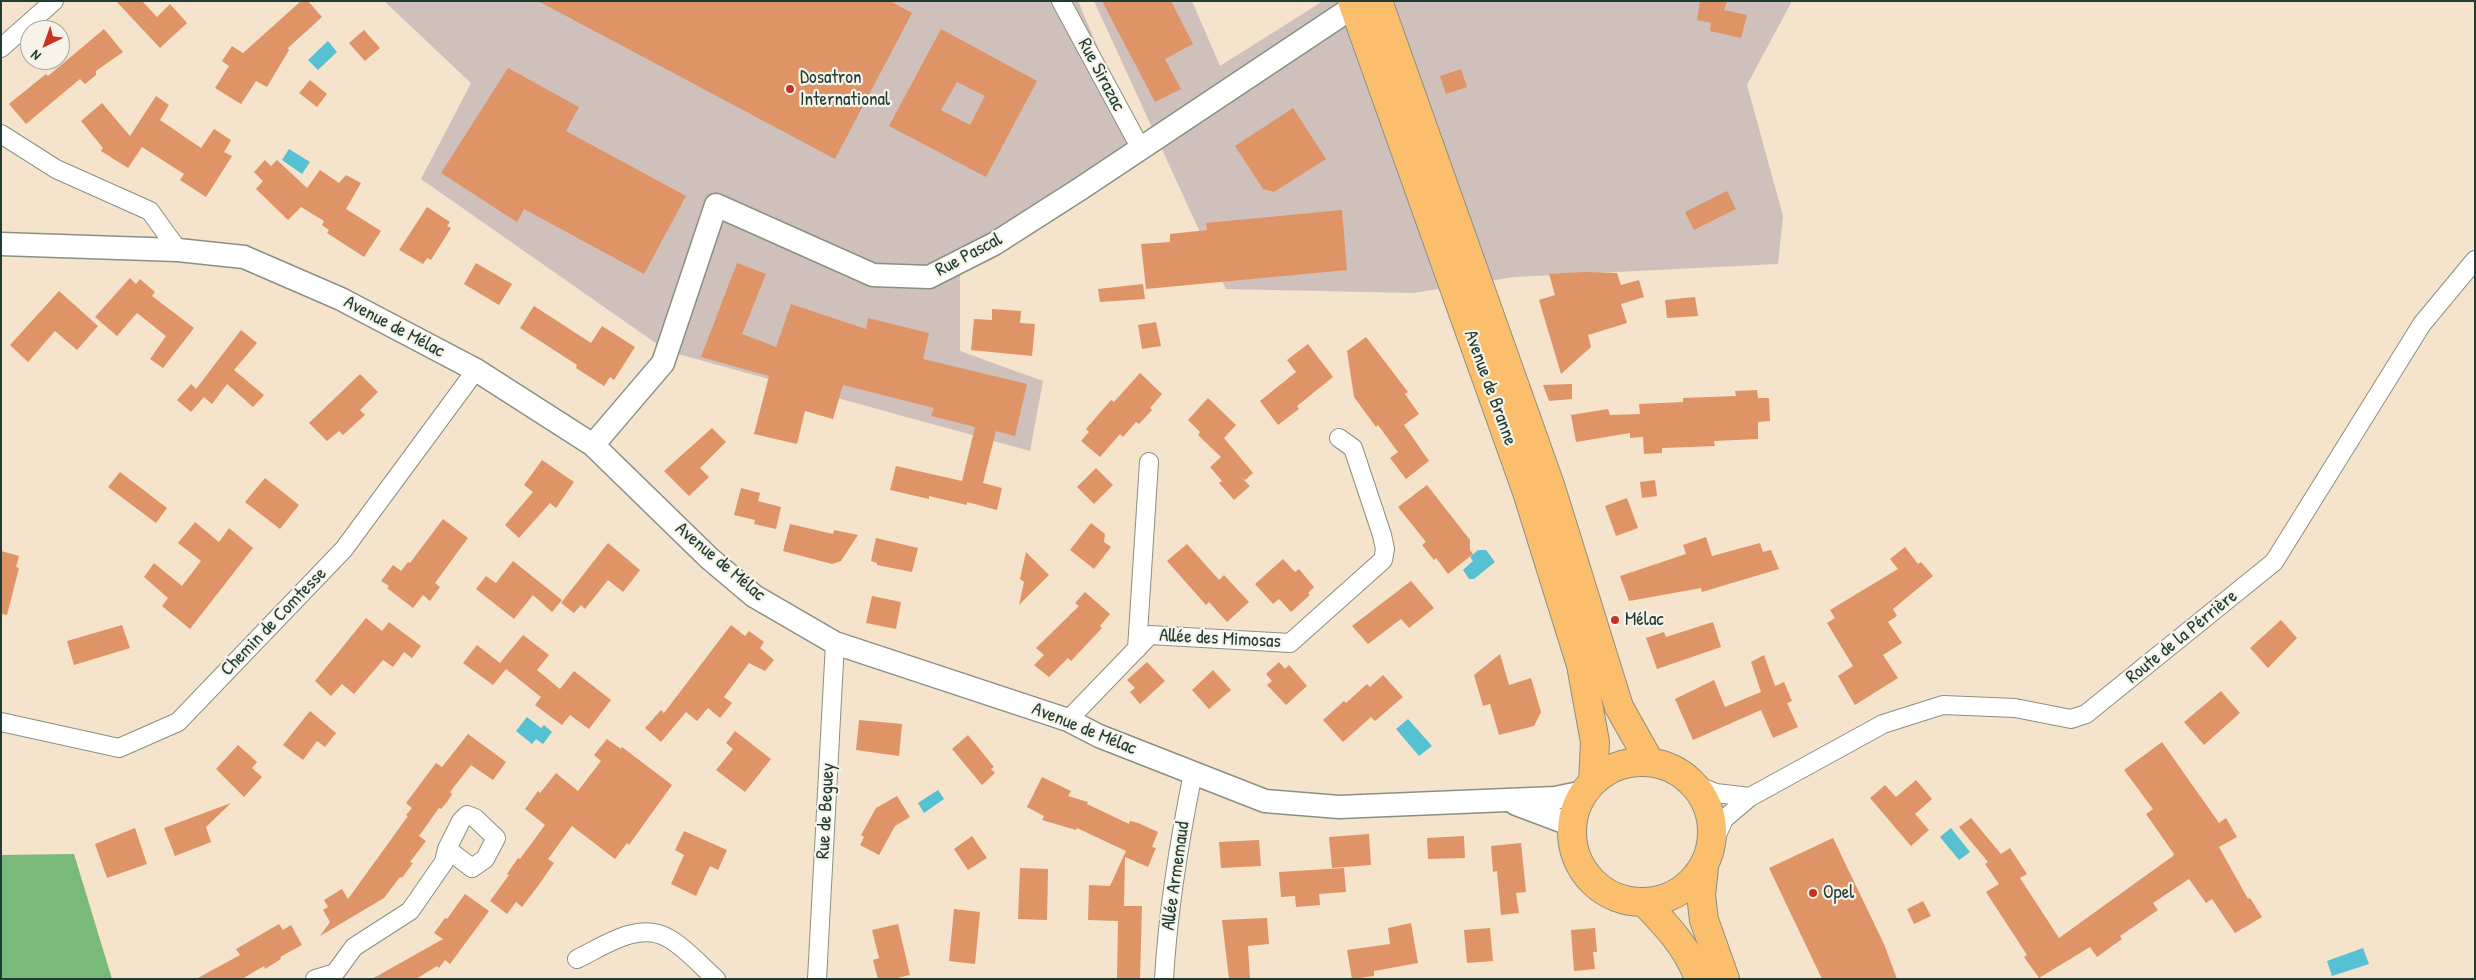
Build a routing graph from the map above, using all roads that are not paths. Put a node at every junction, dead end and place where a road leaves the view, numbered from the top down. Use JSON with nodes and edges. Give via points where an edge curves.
{"nodes":[{"id":1,"x":54,"y":1,"type":"edge"},
{"id":2,"x":1061,"y":1,"type":"edge"},
{"id":3,"x":1368,"y":3,"type":"edge"},
{"id":4,"x":1,"y":48,"type":"edge"},
{"id":5,"x":1,"y":134,"type":"edge"},
{"id":6,"x":1141,"y":149,"type":"junction"},
{"id":7,"x":1,"y":244,"type":"edge"},
{"id":8,"x":178,"y":250,"type":"junction"},
{"id":9,"x":2475,"y":260,"type":"edge"},
{"id":10,"x":476,"y":370,"type":"junction"},
{"id":11,"x":1339,"y":438,"type":"dead end"},
{"id":12,"x":593,"y":445,"type":"junction"},
{"id":13,"x":1149,"y":462,"type":"dead end"},
{"id":14,"x":835,"y":643,"type":"junction"},
{"id":15,"x":1137,"y":649,"type":"junction"},
{"id":16,"x":1068,"y":720,"type":"junction"},
{"id":17,"x":1,"y":722,"type":"edge"},
{"id":18,"x":1650,"y":762,"type":"junction"},
{"id":19,"x":1193,"y":773,"type":"junction"},
{"id":20,"x":1694,"y":784,"type":"junction"},
{"id":21,"x":1588,"y":787,"type":"junction"},
{"id":22,"x":1750,"y":796,"type":"junction"},
{"id":23,"x":1508,"y":801,"type":"junction"},
{"id":24,"x":1572,"y":825,"type":"junction"},
{"id":25,"x":447,"y":849,"type":"dead end"},
{"id":26,"x":1708,"y":857,"type":"junction"},
{"id":27,"x":1644,"y":903,"type":"junction"},
{"id":28,"x":577,"y":959,"type":"dead end"},
{"id":29,"x":338,"y":976,"type":"edge"},
{"id":30,"x":315,"y":979,"type":"edge"},
{"id":31,"x":716,"y":979,"type":"edge"},
{"id":32,"x":817,"y":979,"type":"edge"},
{"id":33,"x":1164,"y":979,"type":"edge"},
{"id":34,"x":1699,"y":979,"type":"edge"},
{"id":35,"x":1725,"y":979,"type":"edge"}],
"edges":[{"from":1,"to":4,"type":"street"},
{"from":2,"to":6,"type":"street","name":"Rue Sirazac"},
{"from":3,"to":6,"type":"street","name":"Rue Pascal"},
{"from":3,"to":18,"type":"main road","name":"Avenue de Branne","via":[[1550,485],[1619,707]]},
{"from":3,"to":21,"type":"main road","name":"Avenue de Branne","via":[[1581,665],[1595,742]]},
{"from":5,"to":8,"type":"street","via":[[56,169],[150,211]]},
{"from":6,"to":12,"type":"street","name":"Rue Pascal","via":[[994,244],[928,277],[873,276],[716,205],[663,363]]},
{"from":7,"to":8,"type":"street","name":"Avenue de Mélac"},
{"from":8,"to":10,"type":"street","name":"Avenue de Mélac","via":[[244,257],[342,299]]},
{"from":9,"to":22,"type":"street","name":"Route de la Pérrière","via":[[2422,324],[2274,562],[2086,714],[2070,719],[2015,708],[1943,705],[1884,724]]},
{"from":10,"to":12,"type":"street","name":"Avenue de Mélac"},
{"from":10,"to":17,"type":"street","name":"Chemin de Comtesse","via":[[344,549],[178,722],[119,748]]},
{"from":11,"to":15,"type":"street","name":"Allée des Mimosas","via":[[1353,448],[1382,536],[1384,560],[1290,642],[1150,636]]},
{"from":12,"to":14,"type":"street","name":"Avenue de Mélac","via":[[709,558],[754,596]]},
{"from":13,"to":15,"type":"street","name":"Allée des Mimosas"},
{"from":14,"to":16,"type":"street","name":"Avenue de Mélac"},
{"from":14,"to":32,"type":"street","name":"Rue de Beguey"},
{"from":15,"to":16,"type":"street","name":"Allée des Mimosas"},
{"from":16,"to":19,"type":"street","name":"Avenue de Mélac","via":[[1099,736]]},
{"from":18,"to":20,"type":"main road","via":[[1681,773]]},
{"from":18,"to":21,"type":"main road","via":[[1629,763],[1609,770]]},
{"from":19,"to":23,"type":"street","name":"Avenue de Mélac","via":[[1265,801],[1339,807]]},
{"from":19,"to":33,"type":"street","name":"Allée Armemaud","via":[[1167,922]]},
{"from":20,"to":22,"type":"street","via":[[1716,793]]},
{"from":20,"to":26,"type":"main road","via":[[1706,802],[1712,824]]},
{"from":21,"to":23,"type":"street","name":"Avenue de Mélac","via":[[1556,798]]},
{"from":21,"to":24,"type":"main road","via":[[1576,808]]},
{"from":22,"to":26,"type":"street","name":"Route de la Pérrière","via":[[1724,819]]},
{"from":23,"to":24,"type":"street","name":"Avenue de Mélac"},
{"from":24,"to":27,"type":"main road","via":[[1573,849],[1583,871],[1600,889],[1621,900]]},
{"from":25,"to":29,"type":"street","via":[[444,862],[410,911],[354,947]]},
{"from":26,"to":27,"type":"main road","via":[[1688,886],[1668,898]]},
{"from":26,"to":35,"type":"main road","via":[[1701,895],[1704,920]]},
{"from":27,"to":34,"type":"main road","via":[[1674,934],[1687,952]]},
{"from":28,"to":31,"type":"street","via":[[627,935],[658,933],[670,938]]},
{"from":29,"to":30,"type":"street"}]}
